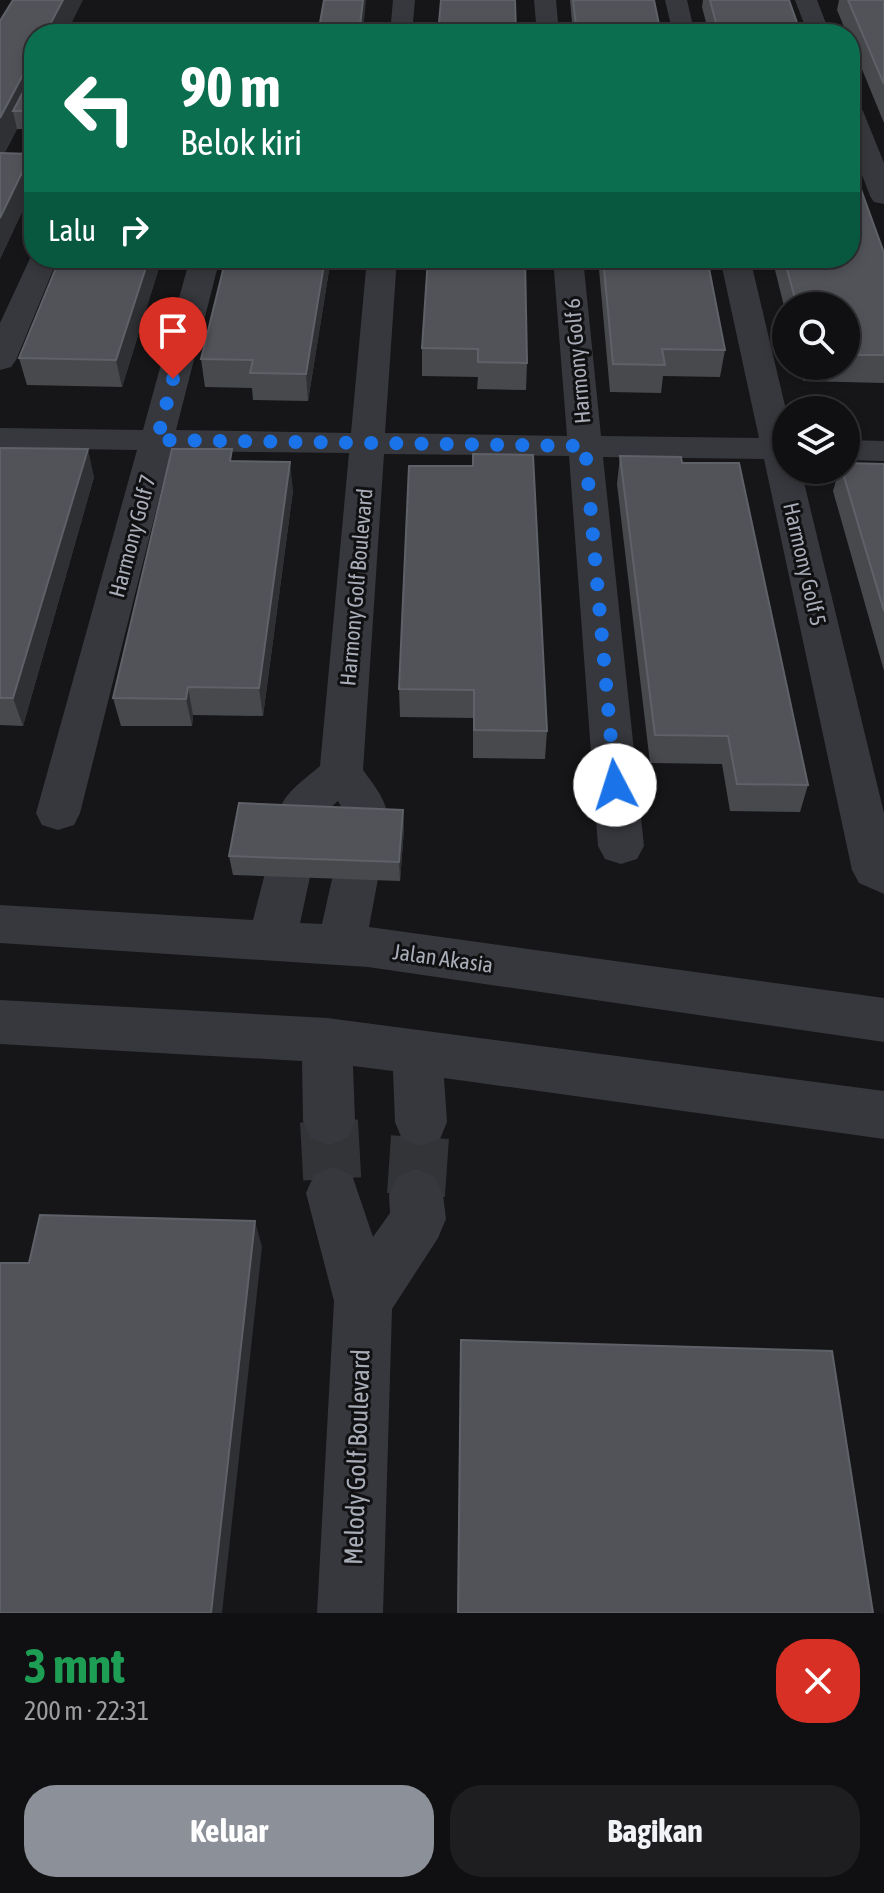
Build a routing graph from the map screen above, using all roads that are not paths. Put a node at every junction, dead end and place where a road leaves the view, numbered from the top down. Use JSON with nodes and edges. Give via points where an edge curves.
{"nodes":[{"id":1,"x":404,"y":0,"type":"edge"},
{"id":2,"x":545,"y":0,"type":"edge"},
{"id":3,"x":676,"y":0,"type":"edge"},
{"id":4,"x":806,"y":0,"type":"edge"},
{"id":5,"x":402,"y":24,"type":"edge"},
{"id":6,"x":547,"y":24,"type":"edge"},
{"id":7,"x":682,"y":24,"type":"edge"},
{"id":8,"x":815,"y":24,"type":"edge"},
{"id":9,"x":860,"y":140,"type":"edge"},
{"id":10,"x":869,"y":167,"type":"edge"},
{"id":11,"x":884,"y":196,"type":"edge"},
{"id":12,"x":39,"y":268,"type":"edge"},
{"id":13,"x":202,"y":268,"type":"edge"},
{"id":14,"x":381,"y":268,"type":"edge"},
{"id":15,"x":569,"y":268,"type":"edge"},
{"id":16,"x":737,"y":268,"type":"edge"},
{"id":17,"x":0,"y":360,"type":"edge"},
{"id":18,"x":772,"y":408,"type":"edge"},
{"id":19,"x":0,"y":438,"type":"edge"},
{"id":20,"x":157,"y":440,"type":"junction"},
{"id":21,"x":367,"y":443,"type":"junction"},
{"id":22,"x":585,"y":446,"type":"junction"},
{"id":23,"x":772,"y":449,"type":"edge"},
{"id":24,"x":860,"y":450,"type":"edge"},
{"id":25,"x":884,"y":451,"type":"edge"},
{"id":26,"x":790,"y":484,"type":"edge"},
{"id":27,"x":341,"y":773,"type":"junction"},
{"id":28,"x":58,"y":813,"type":"dead end"},
{"id":29,"x":300,"y":825,"type":"edge"},
{"id":30,"x":367,"y":828,"type":"edge"},
{"id":31,"x":621,"y":846,"type":"dead end"},
{"id":32,"x":880,"y":873,"type":"edge"},
{"id":33,"x":287,"y":877,"type":"edge"},
{"id":34,"x":355,"y":879,"type":"edge"},
{"id":35,"x":0,"y":924,"type":"edge"},
{"id":36,"x":272,"y":941,"type":"junction"},
{"id":37,"x":341,"y":946,"type":"junction"},
{"id":38,"x":884,"y":1020,"type":"edge"},
{"id":39,"x":0,"y":1022,"type":"edge"},
{"id":40,"x":327,"y":1040,"type":"junction"},
{"id":41,"x":417,"y":1051,"type":"junction"},
{"id":42,"x":884,"y":1115,"type":"edge"},
{"id":43,"x":329,"y":1121,"type":"tunnel mouth"},
{"id":44,"x":421,"y":1122,"type":"tunnel mouth"},
{"id":45,"x":333,"y":1193,"type":"tunnel mouth"},
{"id":46,"x":416,"y":1195,"type":"tunnel mouth"},
{"id":47,"x":363,"y":1301,"type":"junction"},
{"id":48,"x":350,"y":1613,"type":"edge"}],
"edges":[{"from":1,"to":5,"type":"street"},
{"from":2,"to":6,"type":"street"},
{"from":3,"to":7,"type":"street"},
{"from":4,"to":8,"type":"street"},
{"from":9,"to":10,"type":"street"},
{"from":10,"to":11,"type":"street"},
{"from":12,"to":17,"type":"street"},
{"from":13,"to":20,"type":"street","name":"Harmony Golf 7"},
{"from":14,"to":21,"type":"street","name":"Harmony Golf Boulevard"},
{"from":15,"to":22,"type":"street","name":"Harmony Golf 6"},
{"from":16,"to":18,"type":"street","name":"Harmony Golf 5"},
{"from":19,"to":20,"type":"street"},
{"from":20,"to":21,"type":"street"},
{"from":20,"to":28,"type":"street","name":"Harmony Golf 7"},
{"from":21,"to":22,"type":"street"},
{"from":21,"to":27,"type":"street","name":"Harmony Golf Boulevard"},
{"from":22,"to":23,"type":"street"},
{"from":22,"to":31,"type":"street","name":"Harmony Golf 6"},
{"from":24,"to":25,"type":"street"},
{"from":26,"to":32,"type":"street","name":"Harmony Golf 5"},
{"from":27,"to":29,"type":"street","via":[[303,806]]},
{"from":27,"to":30,"type":"street","via":[[365,806]]},
{"from":33,"to":36,"type":"street"},
{"from":34,"to":37,"type":"street"},
{"from":35,"to":36,"type":"street","name":"Jalan Akasia"},
{"from":36,"to":37,"type":"street","name":"Jalan Akasia"},
{"from":37,"to":38,"type":"street","name":"Jalan Akasia"},
{"from":39,"to":40,"type":"street"},
{"from":40,"to":41,"type":"street"},
{"from":40,"to":43,"type":"street"},
{"from":41,"to":42,"type":"street"},
{"from":41,"to":44,"type":"street"},
{"from":45,"to":47,"type":"street","name":"Melody Golf Boulevard"},
{"from":46,"to":47,"type":"street","via":[[418,1219]]},
{"from":47,"to":48,"type":"street","name":"Melody Golf Boulevard"}]}
